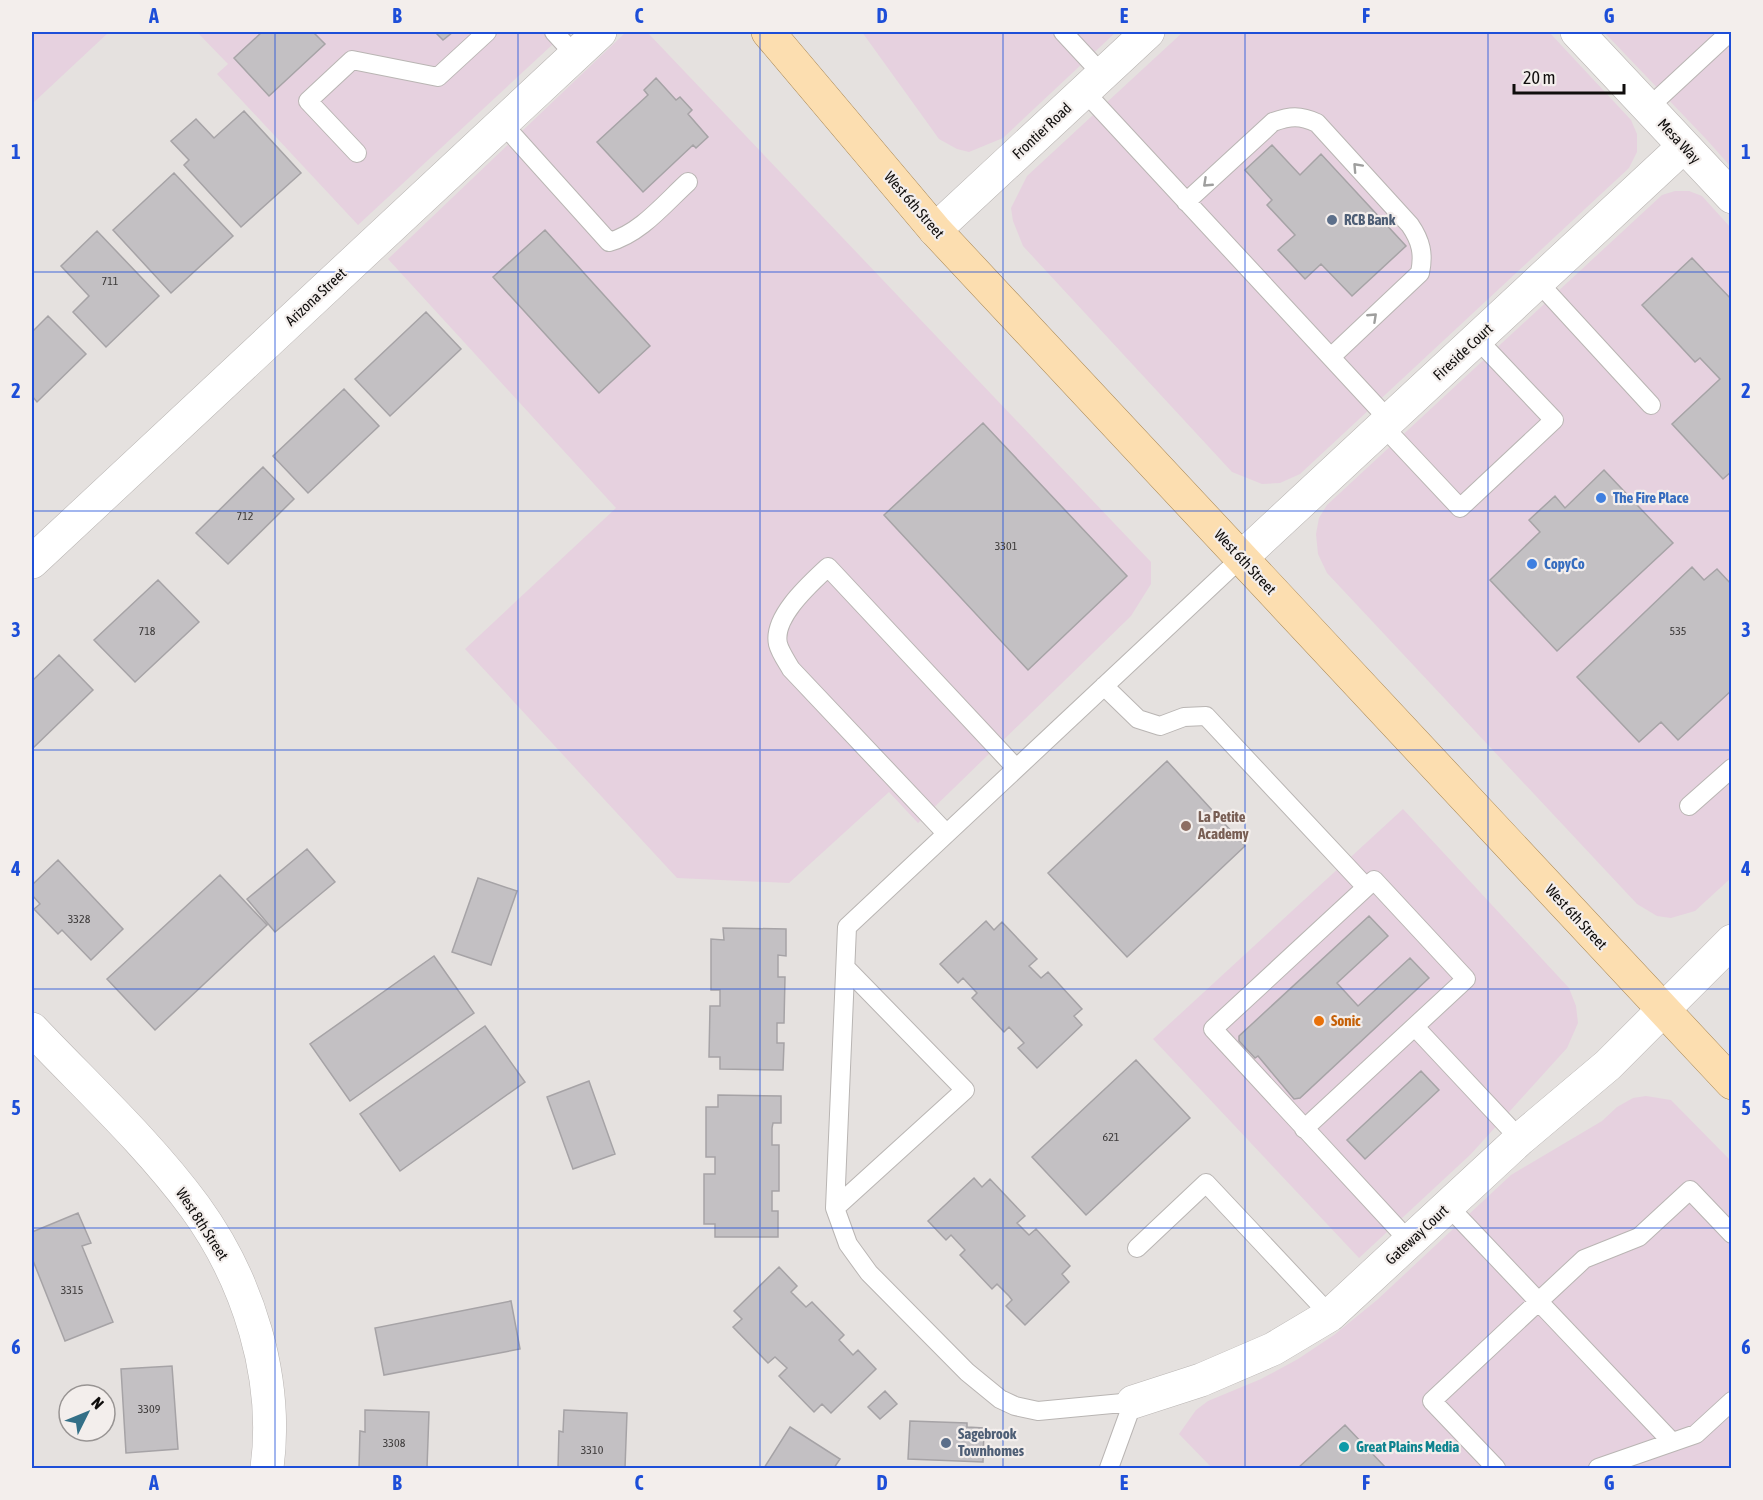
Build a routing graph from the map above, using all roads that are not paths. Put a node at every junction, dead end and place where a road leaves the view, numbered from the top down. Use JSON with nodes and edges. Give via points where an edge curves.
{"nodes":[{"id":1,"x":487,"y":32,"type":"edge"},
{"id":2,"x":600,"y":32,"type":"edge"},
{"id":3,"x":768,"y":32,"type":"edge"},
{"id":4,"x":1063,"y":32,"type":"edge"},
{"id":5,"x":1148,"y":32,"type":"edge"},
{"id":6,"x":1577,"y":32,"type":"edge"},
{"id":7,"x":1730,"y":32,"type":"edge"},
{"id":8,"x":565,"y":43,"type":"edge"},
{"id":9,"x":1093,"y":83,"type":"junction"},
{"id":10,"x":1648,"y":108,"type":"junction"},
{"id":11,"x":502,"y":123,"type":"junction"},
{"id":12,"x":1684,"y":146,"type":"junction"},
{"id":13,"x":357,"y":153,"type":"dead end"},
{"id":14,"x":688,"y":182,"type":"dead end"},
{"id":15,"x":1731,"y":197,"type":"edge"},
{"id":16,"x":1186,"y":202,"type":"junction"},
{"id":17,"x":935,"y":230,"type":"junction"},
{"id":18,"x":1538,"y":282,"type":"junction"},
{"id":19,"x":1477,"y":339,"type":"junction"},
{"id":20,"x":1330,"y":357,"type":"junction"},
{"id":21,"x":1652,"y":405,"type":"dead end"},
{"id":22,"x":1386,"y":423,"type":"junction"},
{"id":23,"x":1241,"y":558,"type":"junction"},
{"id":24,"x":32,"y":562,"type":"edge"},
{"id":25,"x":1104,"y":686,"type":"junction"},
{"id":26,"x":1016,"y":768,"type":"junction"},
{"id":27,"x":1731,"y":768,"type":"edge"},
{"id":28,"x":1689,"y":806,"type":"dead end"},
{"id":29,"x":946,"y":833,"type":"junction"},
{"id":30,"x":1366,"y":887,"type":"junction"},
{"id":31,"x":1731,"y":941,"type":"edge"},
{"id":32,"x":846,"y":968,"type":"junction"},
{"id":33,"x":1663,"y":1009,"type":"junction"},
{"id":34,"x":1415,"y":1027,"type":"junction"},
{"id":35,"x":32,"y":1029,"type":"edge"},
{"id":36,"x":1731,"y":1083,"type":"edge"},
{"id":37,"x":1304,"y":1129,"type":"junction"},
{"id":38,"x":1520,"y":1139,"type":"junction"},
{"id":39,"x":1448,"y":1206,"type":"junction"},
{"id":40,"x":835,"y":1208,"type":"junction"},
{"id":41,"x":1731,"y":1234,"type":"edge"},
{"id":42,"x":1410,"y":1242,"type":"junction"},
{"id":43,"x":1137,"y":1248,"type":"dead end"},
{"id":44,"x":1539,"y":1302,"type":"junction"},
{"id":45,"x":1330,"y":1315,"type":"junction"},
{"id":46,"x":1731,"y":1401,"type":"edge"},
{"id":47,"x":1133,"y":1402,"type":"junction"},
{"id":48,"x":1672,"y":1442,"type":"junction"},
{"id":49,"x":267,"y":1468,"type":"edge"},
{"id":50,"x":1108,"y":1468,"type":"edge"},
{"id":51,"x":1496,"y":1468,"type":"edge"},
{"id":52,"x":1598,"y":1468,"type":"edge"}],
"edges":[{"from":1,"to":13,"type":"lane","via":[[438,77],[352,60],[308,101]]},
{"from":2,"to":8,"type":"street","name":"Arizona Street"},
{"from":3,"to":17,"type":"main road","name":"West 6th Street"},
{"from":4,"to":9,"type":"lane"},
{"from":5,"to":9,"type":"street","name":"Frontier Road"},
{"from":6,"to":10,"type":"street","name":"Mesa Way"},
{"from":7,"to":10,"type":"lane"},
{"from":8,"to":11,"type":"street","name":"Arizona Street"},
{"from":9,"to":16,"type":"lane"},
{"from":9,"to":17,"type":"street","name":"Frontier Road"},
{"from":10,"to":12,"type":"street","name":"Mesa Way"},
{"from":11,"to":14,"type":"lane","via":[[609,242],[638,227]]},
{"from":11,"to":24,"type":"street","name":"Arizona Street"},
{"from":12,"to":15,"type":"street","name":"Mesa Way"},
{"from":12,"to":18,"type":"street","name":"Fireside Court"},
{"from":16,"to":20,"type":"lane"},
{"from":20,"to":16,"type":"lane","one_way":true,"via":[[1420,273],[1423,257],[1419,239],[1410,225],[1317,123],[1303,117],[1273,122]]},
{"from":17,"to":23,"type":"main road","name":"West 6th Street"},
{"from":18,"to":19,"type":"street","name":"Fireside Court"},
{"from":18,"to":21,"type":"lane"},
{"from":19,"to":22,"type":"street","name":"Fireside Court"},
{"from":19,"to":22,"type":"lane","via":[[1554,420],[1460,508]]},
{"from":20,"to":22,"type":"lane"},
{"from":22,"to":23,"type":"street","name":"Fireside Court"},
{"from":23,"to":25,"type":"lane"},
{"from":23,"to":33,"type":"main road","name":"West 6th Street"},
{"from":25,"to":26,"type":"lane"},
{"from":25,"to":30,"type":"lane","via":[[1138,719],[1160,726],[1184,717],[1206,716]]},
{"from":26,"to":29,"type":"lane"},
{"from":26,"to":29,"type":"lane","via":[[828,567],[797,597],[782,622],[777,643],[791,669]]},
{"from":27,"to":28,"type":"lane"},
{"from":29,"to":32,"type":"lane","via":[[847,927]]},
{"from":30,"to":34,"type":"lane","via":[[1374,880],[1466,979]]},
{"from":30,"to":37,"type":"lane","via":[[1213,1029]]},
{"from":31,"to":33,"type":"street","name":"Gateway Court"},
{"from":32,"to":40,"type":"lane"},
{"from":32,"to":40,"type":"lane","via":[[965,1090]]},
{"from":33,"to":36,"type":"main road","name":"West 6th Street"},
{"from":33,"to":38,"type":"street","name":"Gateway Court","via":[[1608,1065]]},
{"from":34,"to":37,"type":"lane"},
{"from":34,"to":38,"type":"lane"},
{"from":35,"to":49,"type":"street","name":"West 8th Street","via":[[171,1178],[217,1241],[258,1340],[268,1408]]},
{"from":37,"to":42,"type":"lane"},
{"from":38,"to":39,"type":"street","name":"Gateway Court"},
{"from":39,"to":42,"type":"street","name":"Gateway Court"},
{"from":39,"to":44,"type":"lane"},
{"from":40,"to":47,"type":"lane","via":[[848,1244],[869,1273],[967,1372],[1000,1399],[1038,1411]]},
{"from":41,"to":44,"type":"lane","via":[[1690,1190],[1639,1237],[1584,1259]]},
{"from":42,"to":45,"type":"street","name":"Gateway Court"},
{"from":43,"to":45,"type":"lane","via":[[1206,1183]]},
{"from":44,"to":48,"type":"lane"},
{"from":44,"to":51,"type":"lane","via":[[1432,1401]]},
{"from":45,"to":47,"type":"street","name":"Gateway Court","via":[[1273,1349],[1201,1380]]},
{"from":46,"to":48,"type":"lane","via":[[1696,1434]]},
{"from":47,"to":50,"type":"lane"},
{"from":48,"to":52,"type":"lane"}]}
